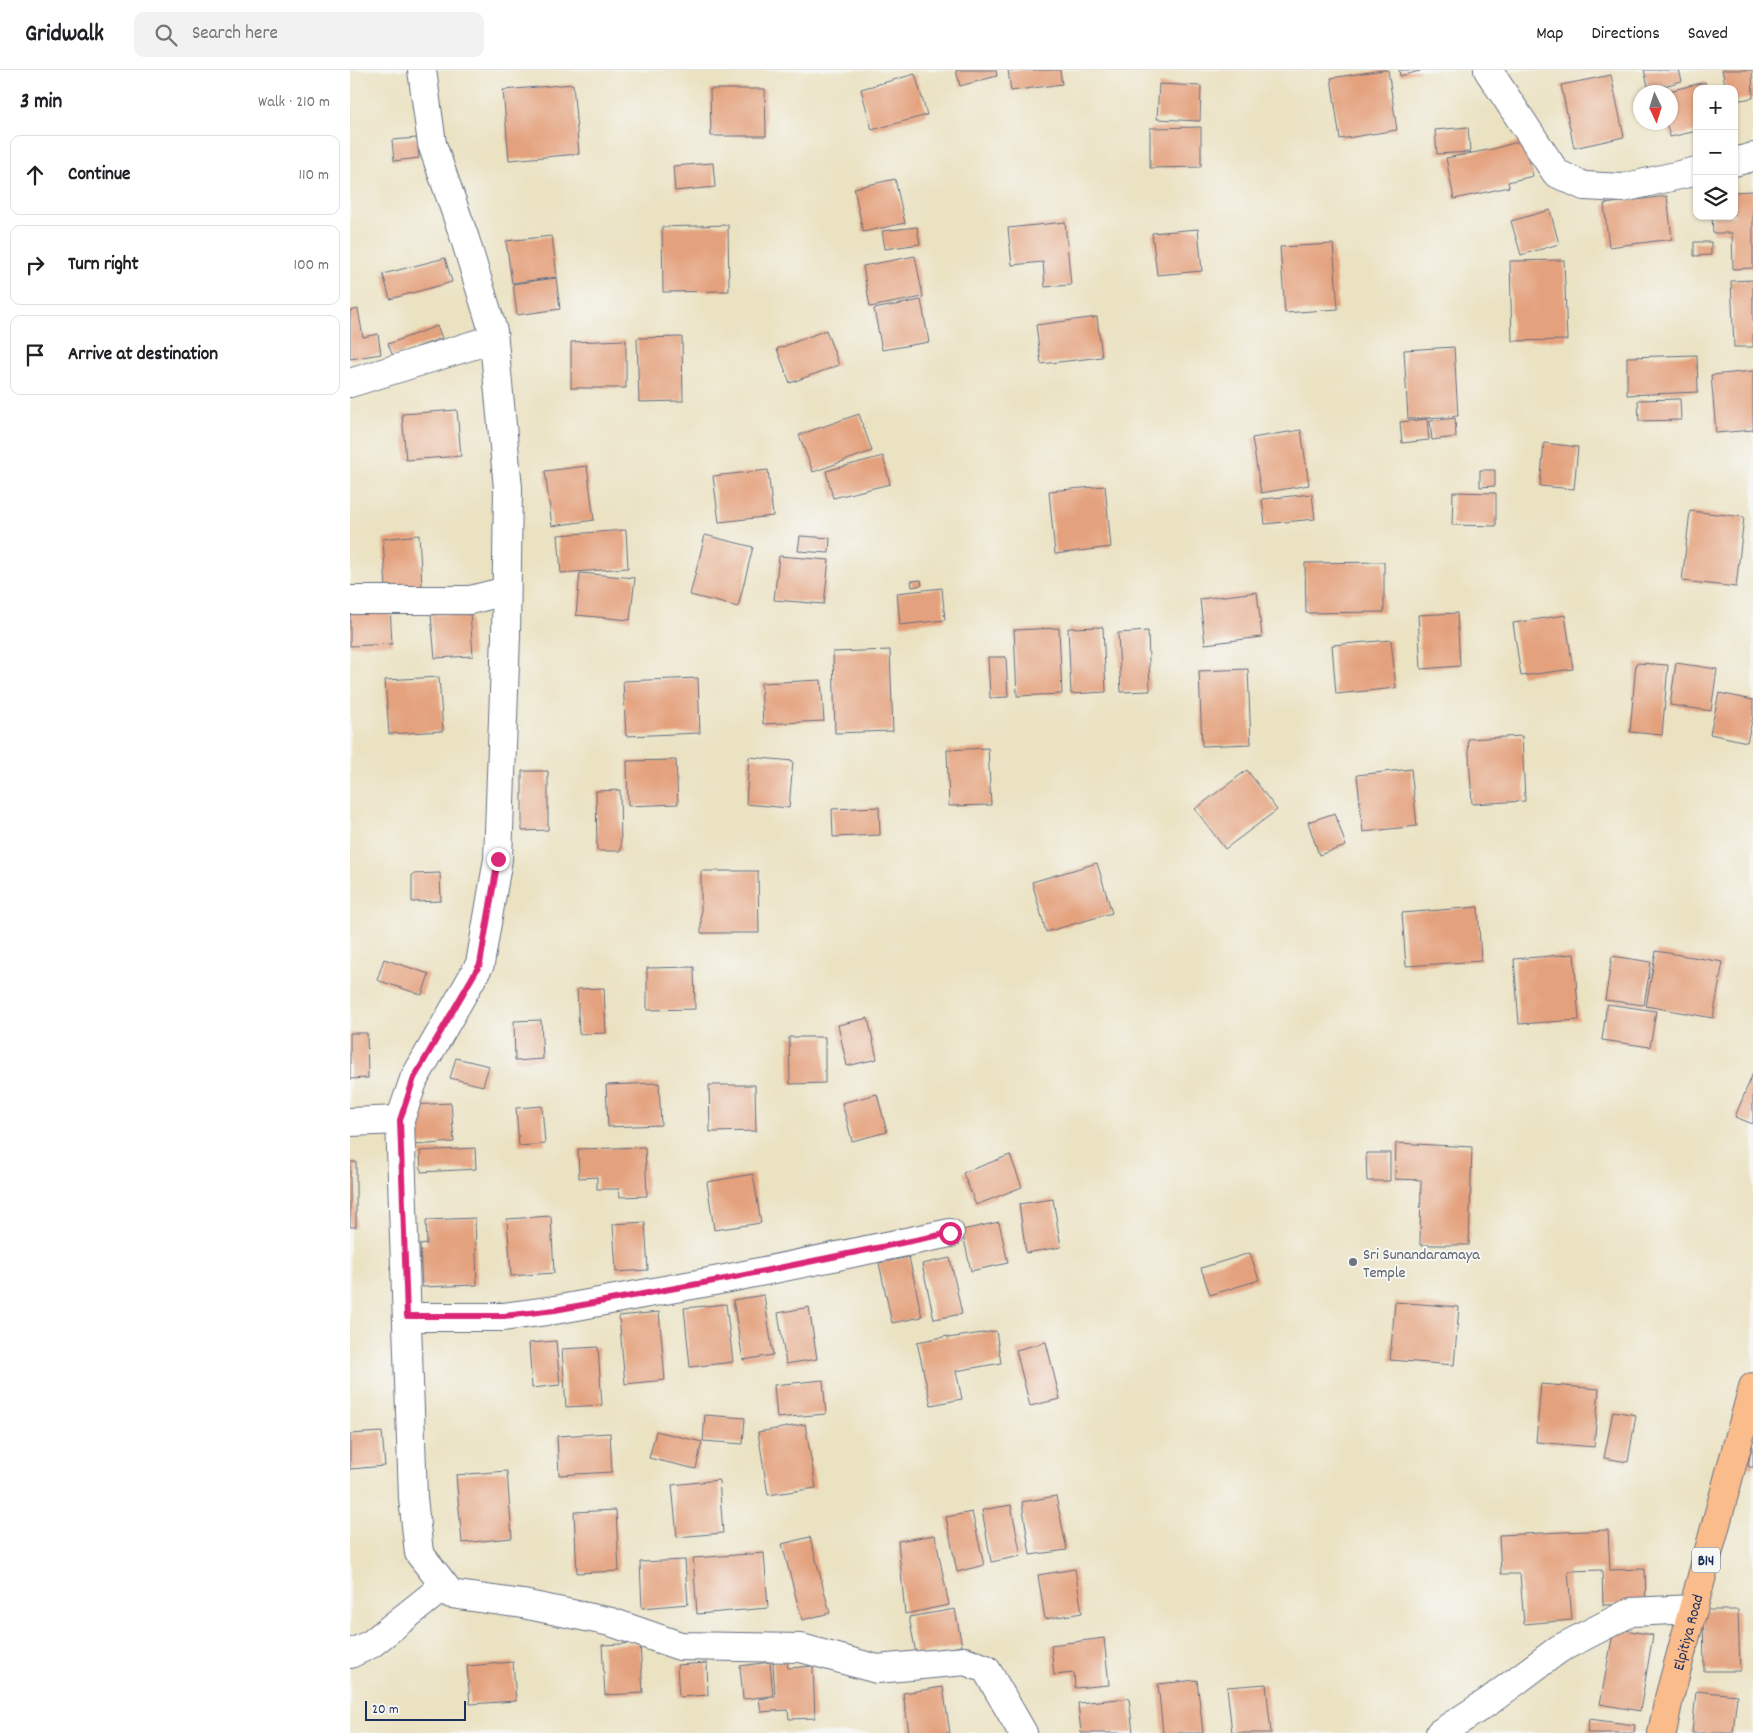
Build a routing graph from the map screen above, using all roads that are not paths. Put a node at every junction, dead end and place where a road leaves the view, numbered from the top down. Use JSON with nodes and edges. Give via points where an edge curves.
{"nodes":[{"id":1,"x":422,"y":70,"type":"edge"},
{"id":2,"x":1488,"y":70,"type":"edge"},
{"id":3,"x":1753,"y":157,"type":"edge"},
{"id":4,"x":1738,"y":161,"type":"edge"},
{"id":5,"x":1693,"y":172,"type":"edge"},
{"id":6,"x":493,"y":339,"type":"junction"},
{"id":7,"x":350,"y":383,"type":"edge"},
{"id":8,"x":506,"y":591,"type":"junction"},
{"id":9,"x":350,"y":600,"type":"edge"},
{"id":10,"x":400,"y":1120,"type":"junction"},
{"id":11,"x":350,"y":1122,"type":"edge"},
{"id":12,"x":950,"y":1233,"type":"dead end"},
{"id":13,"x":407,"y":1316,"type":"junction"},
{"id":14,"x":1753,"y":1388,"type":"edge"},
{"id":15,"x":1749,"y":1418,"type":"edge"},
{"id":16,"x":444,"y":1586,"type":"junction"},
{"id":17,"x":1693,"y":1609,"type":"junction"},
{"id":18,"x":350,"y":1654,"type":"edge"},
{"id":19,"x":1022,"y":1733,"type":"edge"},
{"id":20,"x":1440,"y":1733,"type":"edge"},
{"id":21,"x":1662,"y":1733,"type":"edge"}],
"edges":[{"from":1,"to":6,"type":"street","via":[[432,144]]},
{"from":2,"to":5,"type":"street","via":[[1556,173],[1584,186],[1623,188]]},
{"from":3,"to":4,"type":"street"},
{"from":6,"to":7,"type":"street"},
{"from":6,"to":8,"type":"street","via":[[508,488]]},
{"from":8,"to":9,"type":"street","via":[[470,600]]},
{"from":8,"to":10,"type":"street","via":[[498,859],[480,964],[414,1078]]},
{"from":10,"to":11,"type":"street"},
{"from":10,"to":13,"type":"street"},
{"from":12,"to":13,"type":"street","via":[[555,1310],[504,1316]]},
{"from":13,"to":16,"type":"street","via":[[413,1498],[419,1553]]},
{"from":14,"to":15,"type":"main road","name":"Elpitiya Road","number":"B14"},
{"from":15,"to":17,"type":"main road","name":"Elpitiya Road","number":"B14"},
{"from":16,"to":18,"type":"street","via":[[372,1644]]},
{"from":16,"to":19,"type":"street","via":[[451,1594],[523,1604],[611,1622],[680,1646],[801,1648],[877,1669],[966,1661],[986,1669]]},
{"from":17,"to":20,"type":"street","via":[[1631,1612],[1559,1649]]},
{"from":17,"to":21,"type":"main road","name":"Elpitiya Road","number":"B14"}]}
